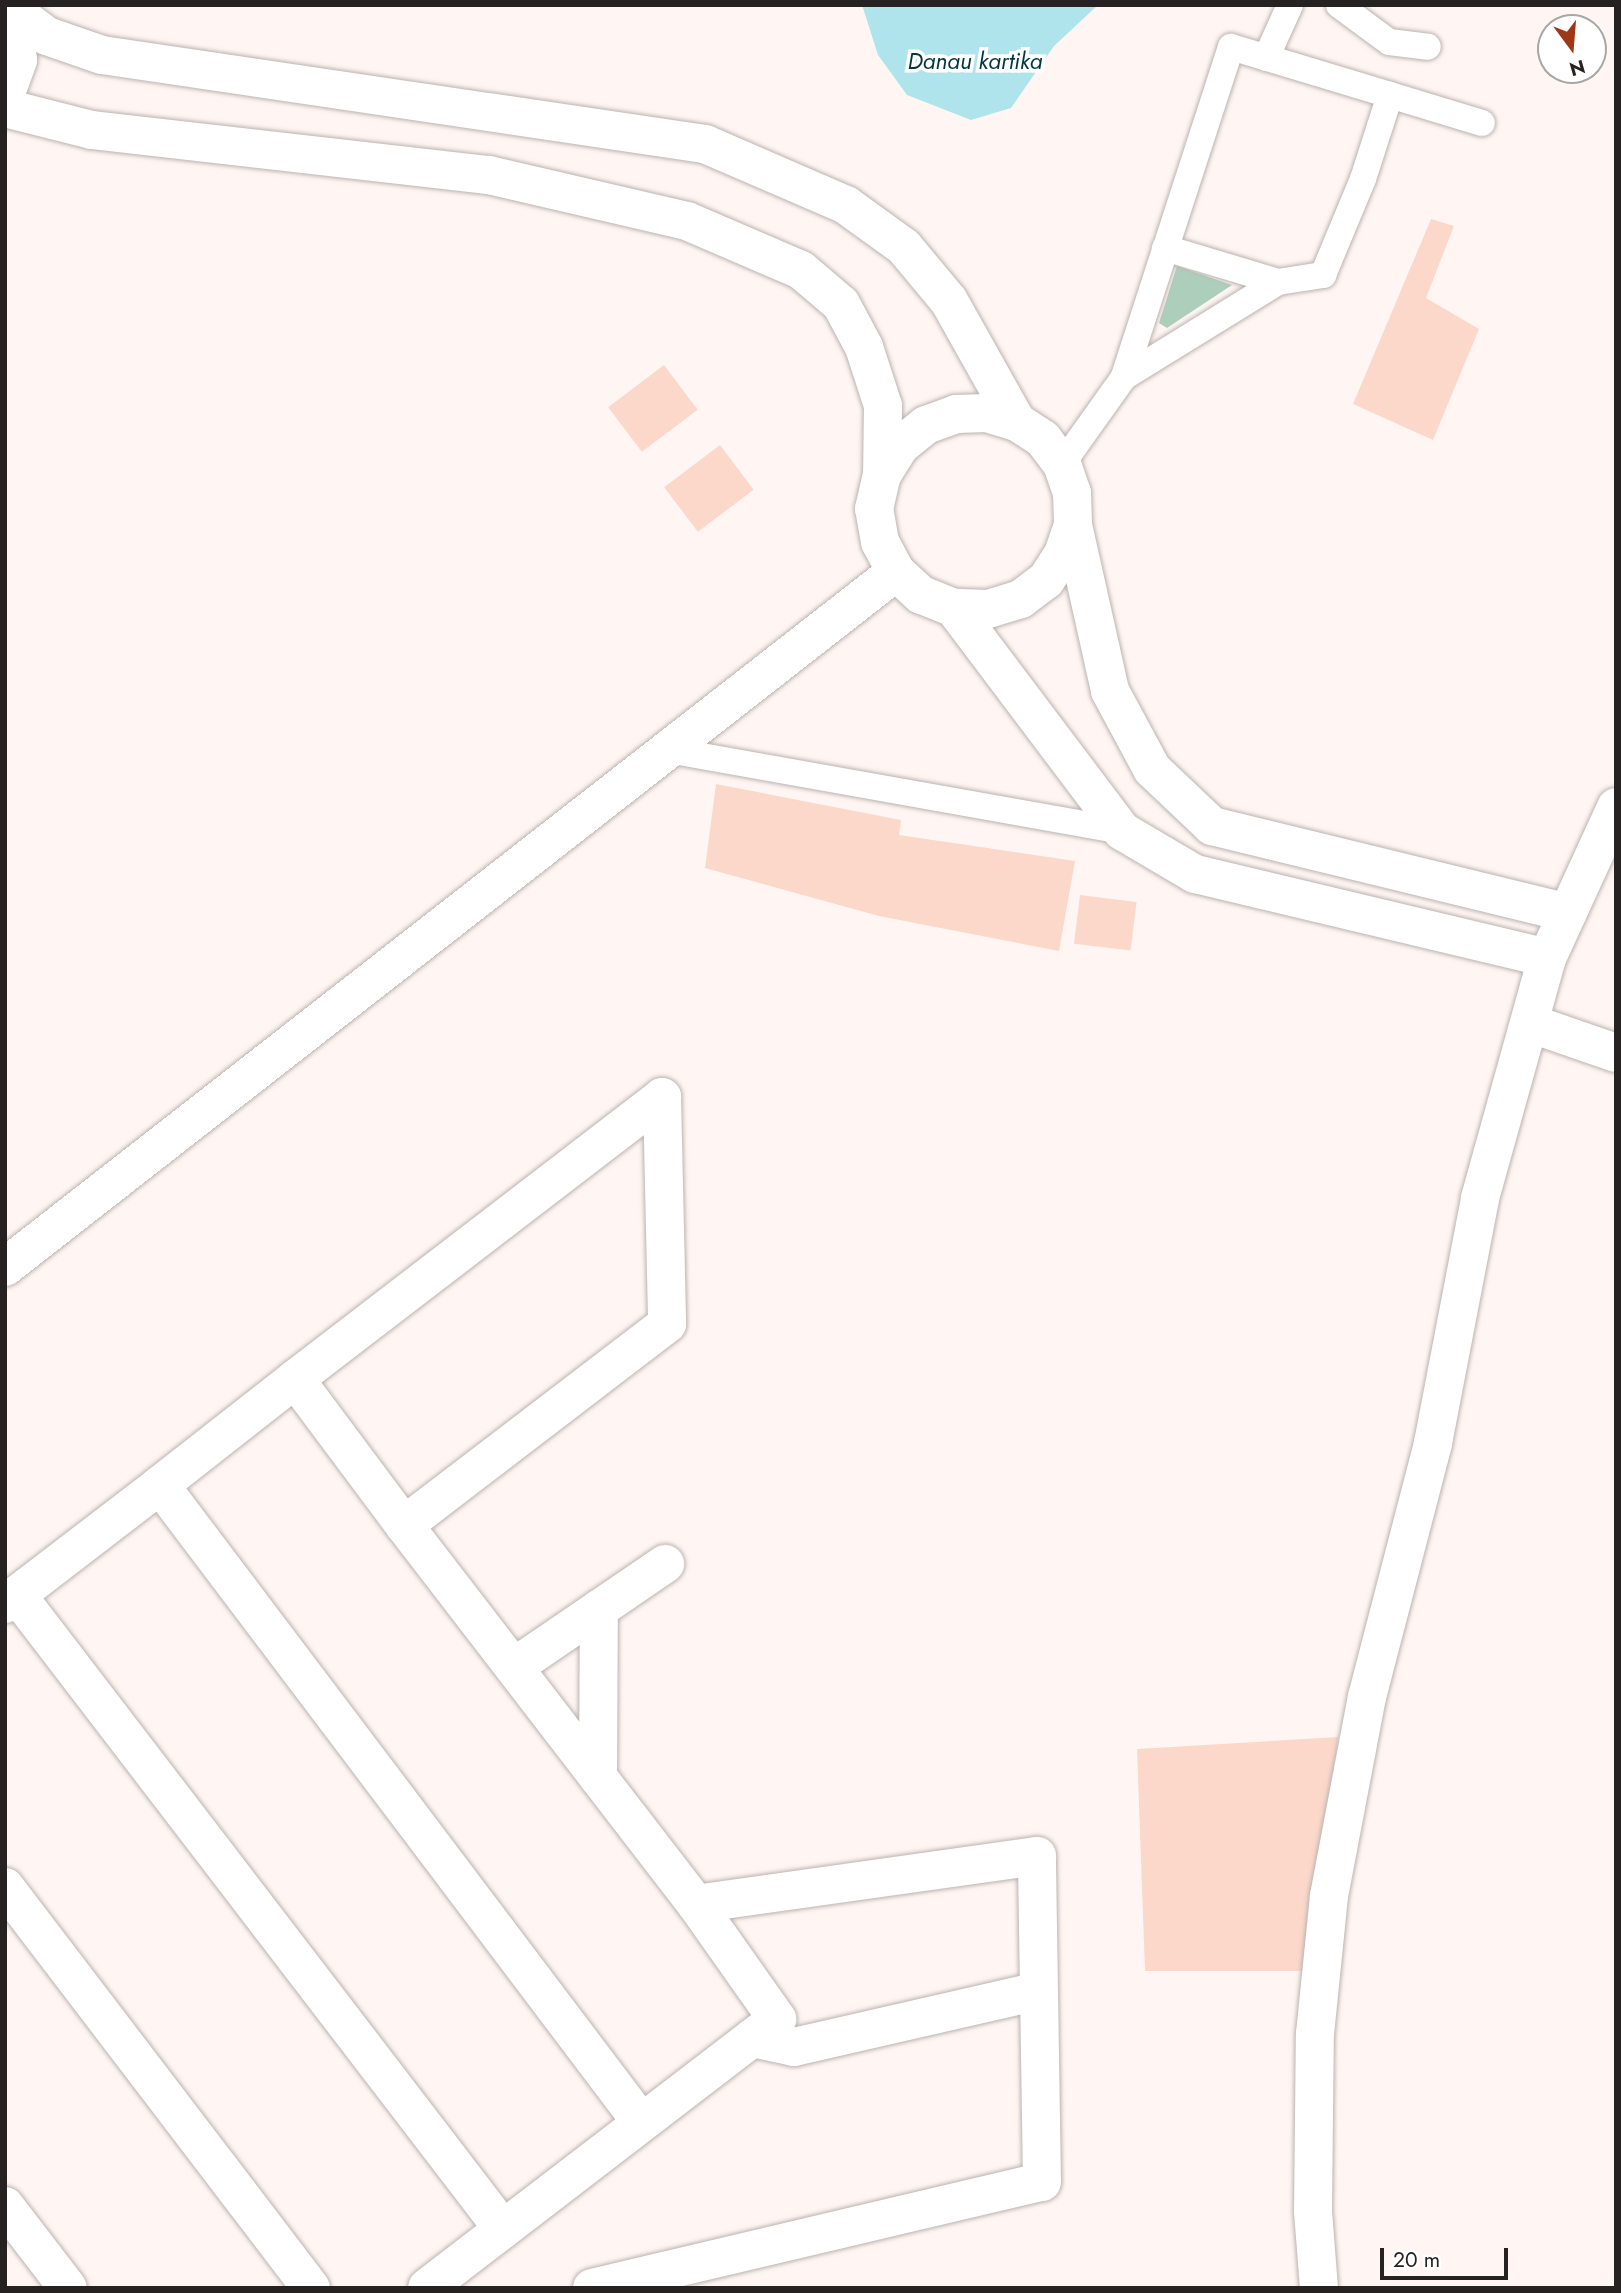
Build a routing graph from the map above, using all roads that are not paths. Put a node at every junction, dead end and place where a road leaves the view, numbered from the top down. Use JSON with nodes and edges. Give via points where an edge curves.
{"nodes":[{"id":1,"x":1290,"y":5,"type":"edge"},
{"id":2,"x":1339,"y":5,"type":"edge"},
{"id":3,"x":13,"y":9,"type":"edge"},
{"id":4,"x":1428,"y":47,"type":"dead end"},
{"id":5,"x":1266,"y":58,"type":"junction"},
{"id":6,"x":1390,"y":95,"type":"junction"},
{"id":7,"x":5,"y":96,"type":"edge"},
{"id":8,"x":5,"y":108,"type":"edge"},
{"id":9,"x":1482,"y":123,"type":"dead end"},
{"id":10,"x":1165,"y":248,"type":"junction"},
{"id":11,"x":1278,"y":282,"type":"junction"},
{"id":12,"x":1124,"y":377,"type":"junction"},
{"id":13,"x":1017,"y":422,"type":"junction"},
{"id":14,"x":1062,"y":464,"type":"junction"},
{"id":15,"x":882,"y":475,"type":"junction"},
{"id":16,"x":1073,"y":525,"type":"junction"},
{"id":17,"x":896,"y":572,"type":"junction"},
{"id":18,"x":954,"y":608,"type":"junction"},
{"id":19,"x":668,"y":750,"type":"junction"},
{"id":20,"x":1616,"y":807,"type":"edge"},
{"id":21,"x":1122,"y":831,"type":"junction"},
{"id":22,"x":1568,"y":913,"type":"junction"},
{"id":23,"x":1546,"y":958,"type":"junction"},
{"id":24,"x":1532,"y":1024,"type":"junction"},
{"id":25,"x":1616,"y":1053,"type":"edge"},
{"id":26,"x":5,"y":1267,"type":"edge"},
{"id":27,"x":295,"y":1379,"type":"junction"},
{"id":28,"x":160,"y":1485,"type":"junction"},
{"id":29,"x":404,"y":1525,"type":"junction"},
{"id":30,"x":665,"y":1564,"type":"dead end"},
{"id":31,"x":11,"y":1600,"type":"edge"},
{"id":32,"x":598,"y":1609,"type":"junction"},
{"id":33,"x":514,"y":1667,"type":"junction"},
{"id":34,"x":598,"y":1777,"type":"junction"},
{"id":35,"x":5,"y":1887,"type":"edge"},
{"id":36,"x":696,"y":1903,"type":"junction"},
{"id":37,"x":1039,"y":1991,"type":"junction"},
{"id":38,"x":752,"y":2038,"type":"junction"},
{"id":39,"x":641,"y":2122,"type":"junction"},
{"id":40,"x":5,"y":2206,"type":"edge"},
{"id":41,"x":503,"y":2229,"type":"junction"},
{"id":42,"x":68,"y":2288,"type":"edge"},
{"id":43,"x":311,"y":2288,"type":"edge"},
{"id":44,"x":426,"y":2288,"type":"edge"},
{"id":45,"x":592,"y":2288,"type":"edge"},
{"id":46,"x":1319,"y":2288,"type":"edge"}],
"edges":[{"from":1,"to":5,"type":"lane"},
{"from":2,"to":4,"type":"lane","via":[[1389,42]]},
{"from":3,"to":7,"type":"street","via":[[18,60]]},
{"from":3,"to":13,"type":"street","via":[[47,36],[102,55],[705,144],[846,205],[904,247],[949,302]]},
{"from":5,"to":6,"type":"lane"},
{"from":5,"to":10,"type":"lane","via":[[1231,47]]},
{"from":6,"to":9,"type":"lane"},
{"from":6,"to":11,"type":"lane","via":[[1363,179],[1323,275]]},
{"from":8,"to":15,"type":"street","via":[[92,131],[489,175],[687,221],[802,270],[841,304],[864,347],[883,406]]},
{"from":10,"to":11,"type":"lane"},
{"from":10,"to":12,"type":"lane"},
{"from":11,"to":12,"type":"lane"},
{"from":12,"to":14,"type":"lane"},
{"from":13,"to":14,"type":"street","via":[[1043,439]]},
{"from":13,"to":15,"type":"street","via":[[987,413],[956,414],[926,425],[900,446]]},
{"from":14,"to":16,"type":"street","via":[[1072,493]]},
{"from":15,"to":17,"type":"street","via":[[874,509],[880,542]]},
{"from":16,"to":18,"type":"street","via":[[1063,554],[1045,580],[1021,599],[988,609]]},
{"from":16,"to":22,"type":"street","via":[[1110,691],[1152,769],[1212,826]]},
{"from":17,"to":18,"type":"street","via":[[921,595]]},
{"from":17,"to":19,"type":"street"},
{"from":18,"to":21,"type":"street"},
{"from":19,"to":21,"type":"lane"},
{"from":19,"to":26,"type":"street"},
{"from":20,"to":22,"type":"street"},
{"from":21,"to":23,"type":"street","via":[[1195,874]]},
{"from":22,"to":23,"type":"street"},
{"from":23,"to":24,"type":"street"},
{"from":24,"to":25,"type":"street"},
{"from":24,"to":46,"type":"street","via":[[1480,1198],[1433,1443],[1367,1697],[1329,1896],[1315,2034],[1313,2211]]},
{"from":27,"to":28,"type":"street"},
{"from":27,"to":29,"type":"street"},
{"from":27,"to":29,"type":"street","via":[[662,1097],[667,1324]]},
{"from":28,"to":31,"type":"street"},
{"from":28,"to":39,"type":"street"},
{"from":29,"to":33,"type":"street"},
{"from":30,"to":32,"type":"street"},
{"from":31,"to":41,"type":"street"},
{"from":32,"to":33,"type":"street"},
{"from":32,"to":34,"type":"street"},
{"from":33,"to":34,"type":"street"},
{"from":34,"to":36,"type":"street"},
{"from":35,"to":43,"type":"street"},
{"from":36,"to":37,"type":"street","via":[[1037,1856]]},
{"from":36,"to":38,"type":"street","via":[[776,2019]]},
{"from":37,"to":38,"type":"street","via":[[793,2047]]},
{"from":37,"to":45,"type":"street","via":[[1042,2182]]},
{"from":38,"to":39,"type":"street"},
{"from":39,"to":41,"type":"street"},
{"from":40,"to":42,"type":"street"},
{"from":41,"to":44,"type":"street"}]}
